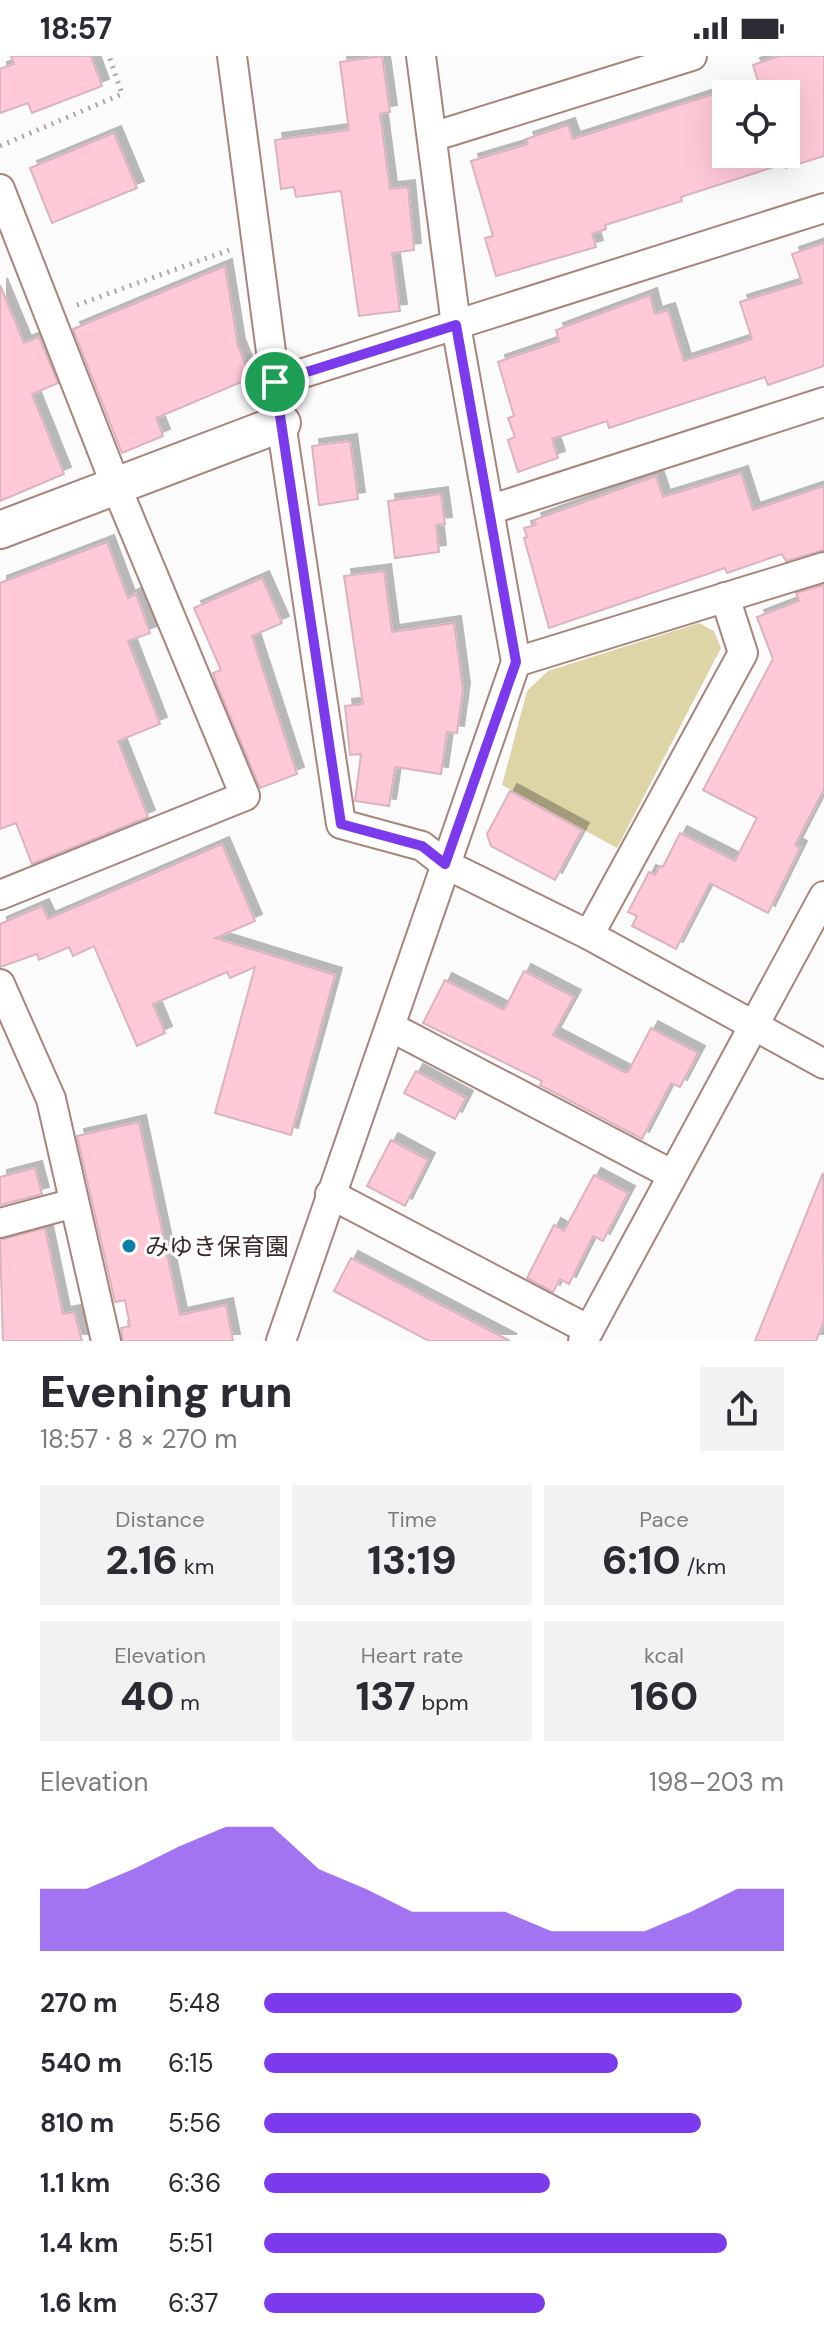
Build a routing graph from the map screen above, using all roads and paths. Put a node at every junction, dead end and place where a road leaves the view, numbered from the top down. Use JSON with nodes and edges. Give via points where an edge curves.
{"nodes":[{"id":1,"x":109,"y":56,"type":"edge"},
{"id":2,"x":232,"y":56,"type":"edge"},
{"id":3,"x":421,"y":56,"type":"edge"},
{"id":4,"x":692,"y":56,"type":"edge"},
{"id":5,"x":432,"y":137,"type":"junction"},
{"id":6,"x":0,"y":146,"type":"edge"},
{"id":7,"x":0,"y":189,"type":"edge"},
{"id":8,"x":824,"y":208,"type":"edge"},
{"id":9,"x":257,"y":240,"type":"junction"},
{"id":10,"x":50,"y":315,"type":"junction"},
{"id":11,"x":456,"y":325,"type":"junction"},
{"id":12,"x":275,"y":382,"type":"junction"},
{"id":13,"x":824,"y":402,"type":"edge"},
{"id":14,"x":282,"y":423,"type":"junction"},
{"id":15,"x":116,"y":486,"type":"junction"},
{"id":16,"x":489,"y":510,"type":"junction"},
{"id":17,"x":0,"y":530,"type":"edge"},
{"id":18,"x":824,"y":567,"type":"edge"},
{"id":19,"x":725,"y":597,"type":"junction"},
{"id":20,"x":516,"y":662,"type":"junction"},
{"id":21,"x":445,"y":864,"type":"junction"},
{"id":22,"x":0,"y":895,"type":"edge"},
{"id":23,"x":824,"y":896,"type":"edge"},
{"id":24,"x":589,"y":935,"type":"junction"},
{"id":25,"x":0,"y":984,"type":"edge"},
{"id":26,"x":391,"y":1027,"type":"junction"},
{"id":27,"x":753,"y":1027,"type":"junction"},
{"id":28,"x":824,"y":1064,"type":"edge"},
{"id":29,"x":671,"y":1174,"type":"junction"},
{"id":30,"x":330,"y":1194,"type":"junction"},
{"id":31,"x":74,"y":1203,"type":"junction"},
{"id":32,"x":0,"y":1223,"type":"edge"},
{"id":33,"x":586,"y":1335,"type":"edge"},
{"id":34,"x":106,"y":1341,"type":"edge"},
{"id":35,"x":281,"y":1341,"type":"edge"}],
"edges":[{"from":1,"to":6,"type":"path","via":[[122,94]]},
{"from":2,"to":9,"type":"street"},
{"from":3,"to":5,"type":"street"},
{"from":4,"to":5,"type":"street"},
{"from":5,"to":11,"type":"street"},
{"from":7,"to":10,"type":"street"},
{"from":8,"to":11,"type":"street"},
{"from":9,"to":10,"type":"path"},
{"from":9,"to":12,"type":"street"},
{"from":10,"to":15,"type":"street"},
{"from":11,"to":12,"type":"street"},
{"from":11,"to":16,"type":"street"},
{"from":12,"to":14,"type":"street"},
{"from":13,"to":16,"type":"street"},
{"from":14,"to":15,"type":"street"},
{"from":14,"to":21,"type":"street","via":[[341,824],[422,846]]},
{"from":15,"to":17,"type":"street"},
{"from":15,"to":22,"type":"street","via":[[245,796]]},
{"from":16,"to":20,"type":"street"},
{"from":18,"to":19,"type":"street"},
{"from":19,"to":20,"type":"street"},
{"from":19,"to":24,"type":"street","via":[[743,653]]},
{"from":20,"to":21,"type":"street"},
{"from":21,"to":24,"type":"street"},
{"from":21,"to":26,"type":"street"},
{"from":23,"to":27,"type":"street"},
{"from":24,"to":27,"type":"street"},
{"from":25,"to":31,"type":"street","via":[[51,1099]]},
{"from":26,"to":29,"type":"street"},
{"from":26,"to":30,"type":"street"},
{"from":27,"to":28,"type":"street"},
{"from":27,"to":29,"type":"street"},
{"from":29,"to":33,"type":"street"},
{"from":30,"to":33,"type":"street"},
{"from":30,"to":35,"type":"street"},
{"from":31,"to":32,"type":"street"},
{"from":31,"to":34,"type":"street"}]}
